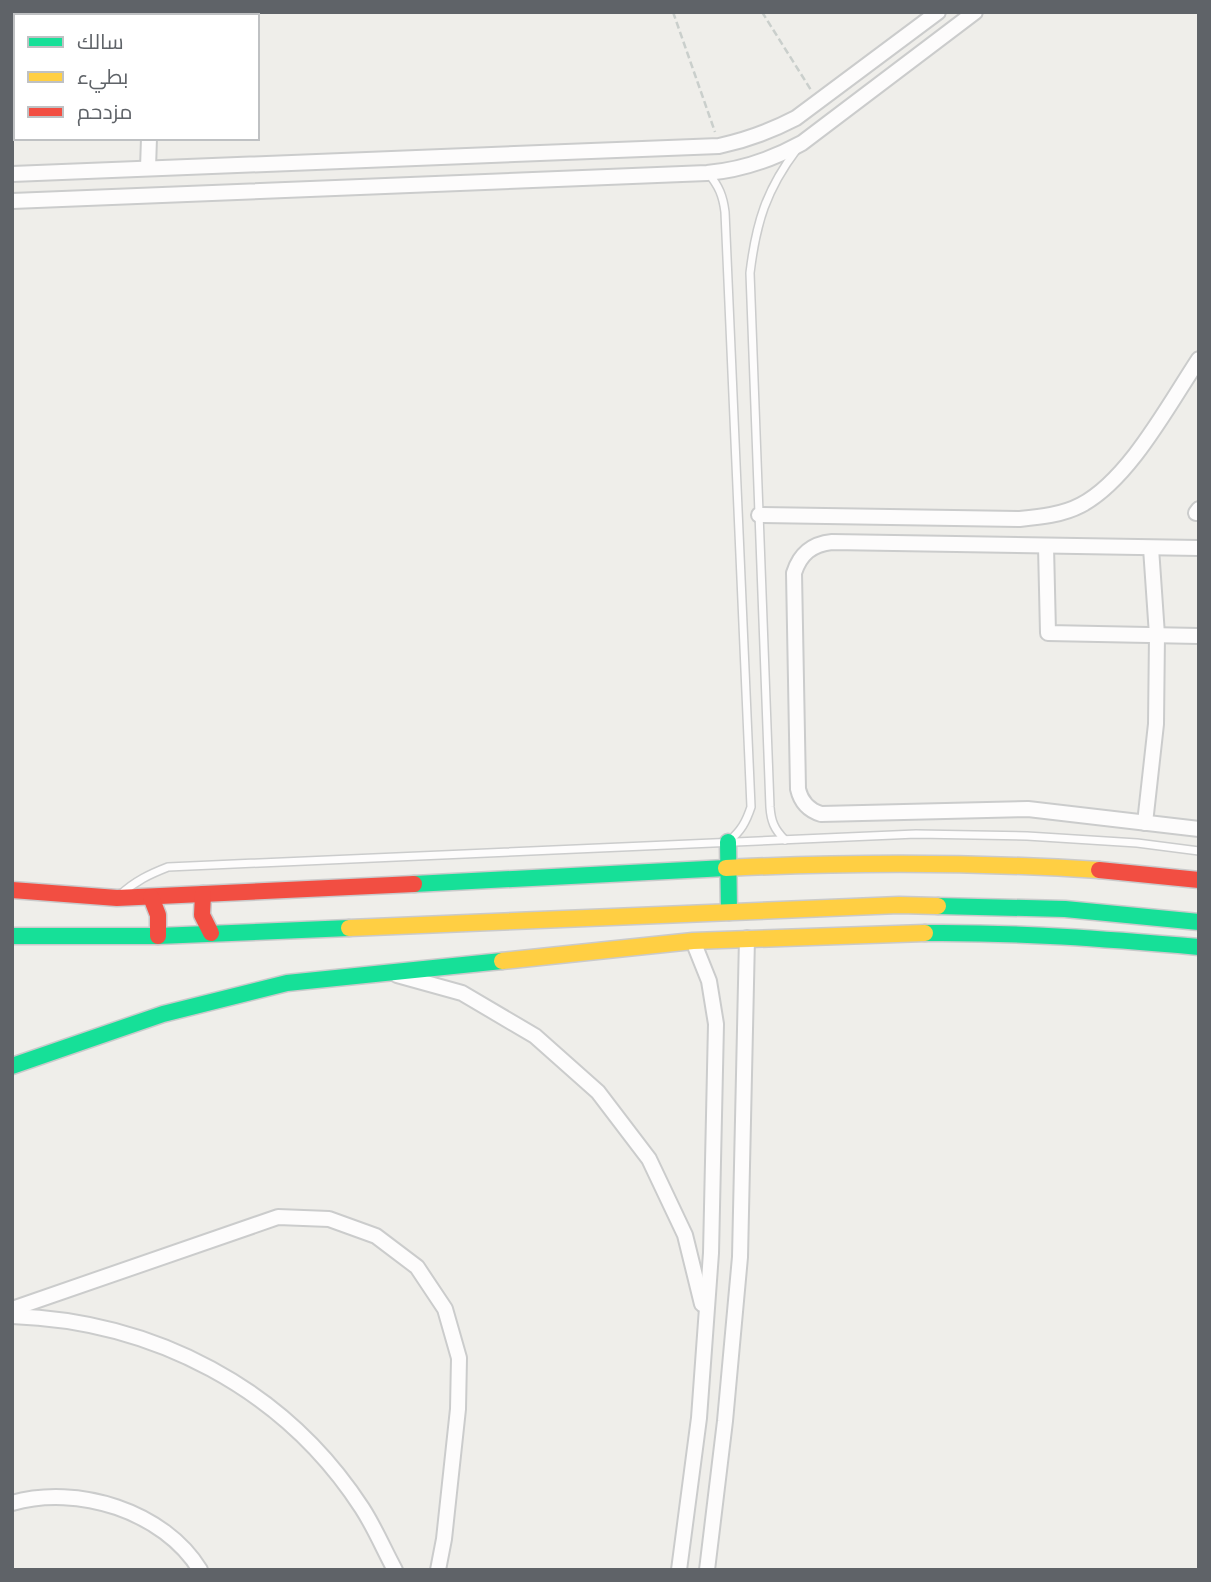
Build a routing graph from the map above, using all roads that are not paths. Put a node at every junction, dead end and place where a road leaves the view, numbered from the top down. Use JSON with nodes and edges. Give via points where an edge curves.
{"nodes":[{"id":1,"x":187,"y":12,"type":"edge"},
{"id":2,"x":938,"y":12,"type":"edge"},
{"id":3,"x":975,"y":12,"type":"edge"},
{"id":4,"x":179,"y":14,"type":"edge"},
{"id":5,"x":896,"y":44,"type":"junction"},
{"id":6,"x":909,"y":62,"type":"junction"},
{"id":7,"x":149,"y":140,"type":"edge"},
{"id":8,"x":802,"y":143,"type":"junction"},
{"id":9,"x":148,"y":169,"type":"junction"},
{"id":10,"x":707,"y":173,"type":"junction"},
{"id":11,"x":12,"y":174,"type":"edge"},
{"id":12,"x":12,"y":201,"type":"edge"},
{"id":13,"x":1199,"y":359,"type":"edge"},
{"id":14,"x":759,"y":515,"type":"junction"},
{"id":15,"x":1046,"y":546,"type":"junction"},
{"id":16,"x":1151,"y":548,"type":"junction"},
{"id":17,"x":1199,"y":548,"type":"edge"},
{"id":18,"x":1157,"y":635,"type":"junction"},
{"id":19,"x":1199,"y":636,"type":"edge"},
{"id":20,"x":1145,"y":823,"type":"junction"},
{"id":21,"x":1199,"y":829,"type":"edge"},
{"id":22,"x":785,"y":839,"type":"junction"},
{"id":23,"x":729,"y":842,"type":"junction"},
{"id":24,"x":1199,"y":851,"type":"edge"},
{"id":25,"x":729,"y":870,"type":"junction"},
{"id":26,"x":1199,"y":880,"type":"edge"},
{"id":27,"x":12,"y":890,"type":"edge"},
{"id":28,"x":203,"y":894,"type":"junction"},
{"id":29,"x":150,"y":897,"type":"junction"},
{"id":30,"x":117,"y":898,"type":"junction"},
{"id":31,"x":729,"y":912,"type":"junction"},
{"id":32,"x":1199,"y":922,"type":"edge"},
{"id":33,"x":211,"y":933,"type":"junction"},
{"id":34,"x":12,"y":936,"type":"edge"},
{"id":35,"x":158,"y":936,"type":"junction"},
{"id":36,"x":747,"y":938,"type":"junction"},
{"id":37,"x":693,"y":941,"type":"junction"},
{"id":38,"x":1199,"y":947,"type":"edge"},
{"id":39,"x":388,"y":972,"type":"junction"},
{"id":40,"x":12,"y":1066,"type":"edge"},
{"id":41,"x":12,"y":1309,"type":"edge"},
{"id":42,"x":12,"y":1316,"type":"edge"},
{"id":43,"x":705,"y":1318,"type":"junction"},
{"id":44,"x":12,"y":1503,"type":"edge"},
{"id":45,"x":200,"y":1570,"type":"edge"},
{"id":46,"x":395,"y":1570,"type":"edge"},
{"id":47,"x":438,"y":1570,"type":"edge"},
{"id":48,"x":679,"y":1570,"type":"edge"},
{"id":49,"x":708,"y":1570,"type":"edge"}],
"edges":[{"from":1,"to":4,"type":"street"},
{"from":2,"to":5,"type":"street"},
{"from":3,"to":6,"type":"street"},
{"from":5,"to":6,"type":"street"},
{"from":5,"to":9,"type":"street","via":[[796,118],[772,131],[719,146]]},
{"from":6,"to":8,"type":"street"},
{"from":7,"to":9,"type":"street"},
{"from":8,"to":10,"type":"street","via":[[750,166]]},
{"from":8,"to":14,"type":"lane","via":[[780,171],[754,237],[750,273]]},
{"from":9,"to":11,"type":"street"},
{"from":10,"to":12,"type":"street"},
{"from":10,"to":23,"type":"lane","via":[[717,184],[725,212],[751,807],[747,821]]},
{"from":13,"to":14,"type":"street","via":[[1129,464],[1107,488],[1081,506],[1051,516],[1018,519]]},
{"from":14,"to":22,"type":"lane","via":[[770,807],[776,831]]},
{"from":15,"to":16,"type":"street"},
{"from":15,"to":18,"type":"street","via":[[1048,633]]},
{"from":15,"to":20,"type":"street","via":[[832,542],[805,553],[794,573],[799,795],[806,806],[821,814],[1028,809]]},
{"from":16,"to":17,"type":"street"},
{"from":16,"to":18,"type":"street"},
{"from":18,"to":19,"type":"street"},
{"from":18,"to":20,"type":"street","via":[[1156,724]]},
{"from":20,"to":21,"type":"street"},
{"from":22,"to":23,"type":"lane"},
{"from":22,"to":24,"type":"lane","via":[[1027,836]]},
{"from":23,"to":25,"type":"street"},
{"from":23,"to":30,"type":"lane","via":[[168,867],[133,884]]},
{"from":25,"to":26,"type":"street","via":[[937,862],[1062,866]]},
{"from":25,"to":28,"type":"street"},
{"from":25,"to":31,"type":"street"},
{"from":27,"to":30,"type":"street"},
{"from":28,"to":29,"type":"street"},
{"from":28,"to":33,"type":"street","via":[[202,915]]},
{"from":29,"to":30,"type":"street"},
{"from":29,"to":35,"type":"street","via":[[158,915]]},
{"from":31,"to":32,"type":"street","via":[[982,905]]},
{"from":31,"to":33,"type":"street"},
{"from":33,"to":35,"type":"street"},
{"from":34,"to":35,"type":"street"},
{"from":36,"to":37,"type":"street"},
{"from":36,"to":38,"type":"street","via":[[996,932]]},
{"from":36,"to":49,"type":"street","via":[[740,1257]]},
{"from":37,"to":39,"type":"street"},
{"from":37,"to":43,"type":"street","via":[[709,981],[716,1024],[711,1253]]},
{"from":39,"to":40,"type":"street","via":[[286,983],[201,1004]]},
{"from":39,"to":43,"type":"street","via":[[462,993],[535,1036],[598,1092],[649,1159],[670,1203],[685,1235]]},
{"from":41,"to":47,"type":"street","via":[[278,1217],[329,1219],[376,1236],[417,1267],[445,1309],[459,1358]]},
{"from":42,"to":46,"type":"street","via":[[105,1327],[159,1343],[210,1367],[257,1397],[315,1448],[362,1508]]},
{"from":43,"to":48,"type":"street","via":[[699,1418]]},
{"from":44,"to":45,"type":"street","via":[[67,1496],[107,1503],[158,1527]]}]}
